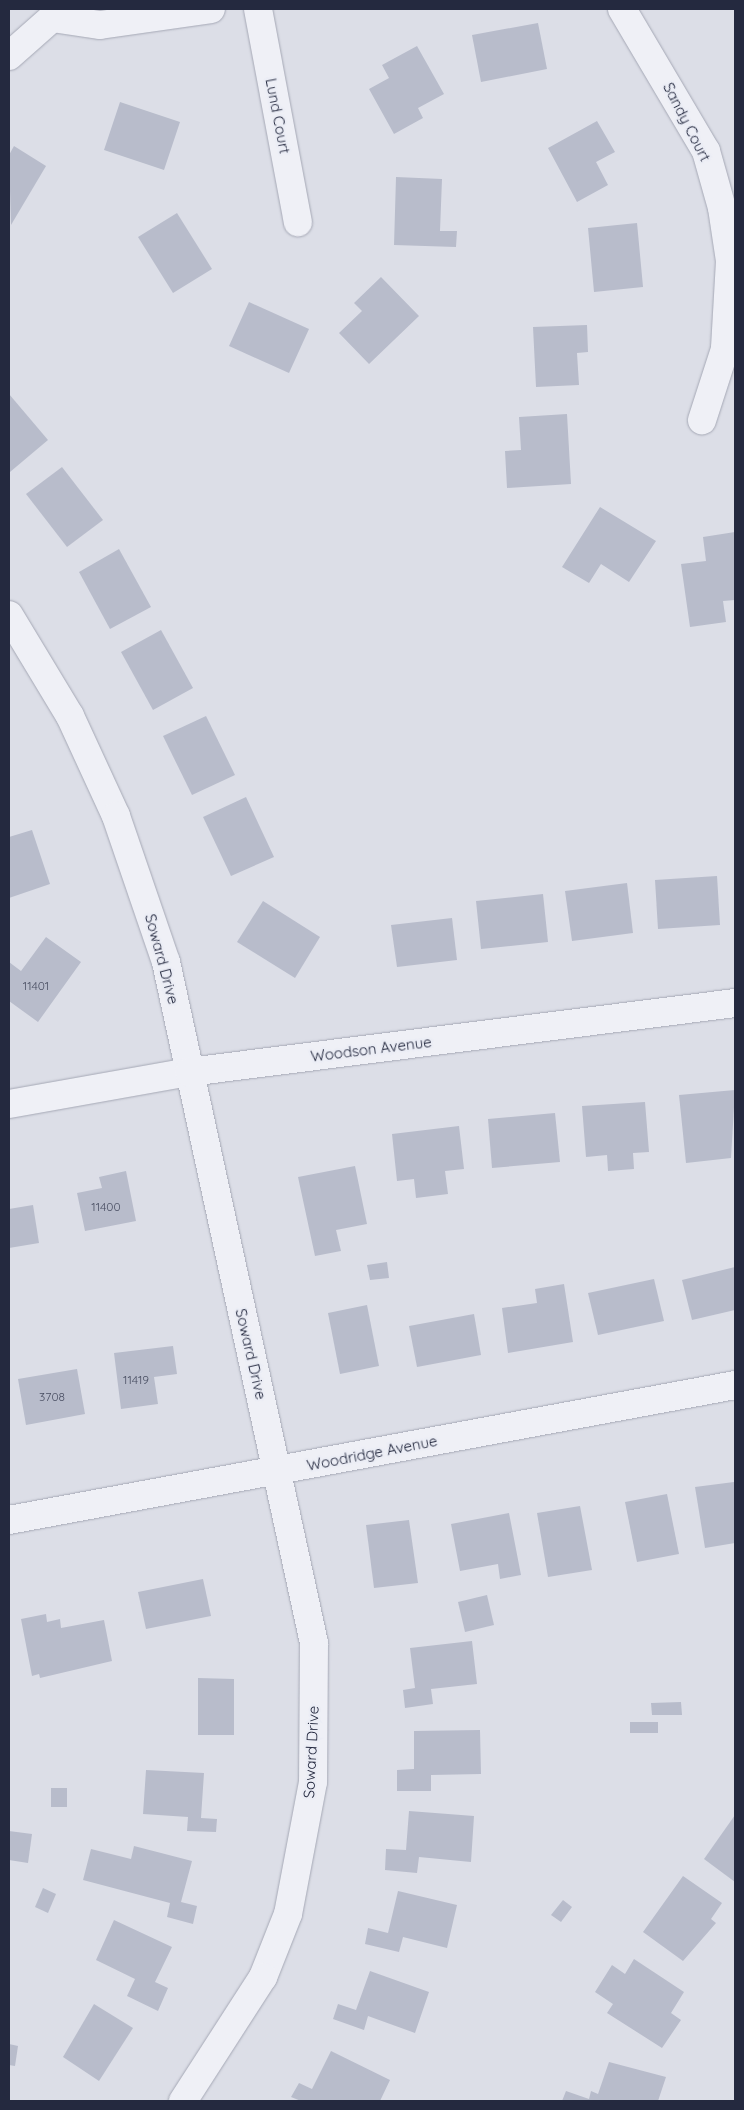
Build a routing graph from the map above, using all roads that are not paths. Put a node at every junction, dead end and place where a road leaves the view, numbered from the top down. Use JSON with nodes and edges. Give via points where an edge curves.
{"nodes":[{"id":1,"x":211,"y":9,"type":"edge"},
{"id":2,"x":258,"y":9,"type":"edge"},
{"id":3,"x":622,"y":9,"type":"edge"},
{"id":4,"x":43,"y":14,"type":"edge"},
{"id":5,"x":9,"y":56,"type":"edge"},
{"id":6,"x":298,"y":222,"type":"dead end"},
{"id":7,"x":702,"y":420,"type":"dead end"},
{"id":8,"x":9,"y":615,"type":"edge"},
{"id":9,"x":735,"y":1003,"type":"edge"},
{"id":10,"x":189,"y":1072,"type":"junction"},
{"id":11,"x":9,"y":1104,"type":"edge"},
{"id":12,"x":735,"y":1385,"type":"edge"},
{"id":13,"x":277,"y":1470,"type":"junction"},
{"id":14,"x":9,"y":1520,"type":"edge"},
{"id":15,"x":183,"y":2101,"type":"edge"}],
"edges":[{"from":1,"to":4,"type":"street","via":[[100,25]]},
{"from":2,"to":6,"type":"street","name":"Lund Court"},
{"from":3,"to":7,"type":"street","name":"Sandy Court","via":[[706,151],[722,208],[730,261],[725,349]]},
{"from":4,"to":5,"type":"street"},
{"from":8,"to":10,"type":"street","name":"Soward Drive","via":[[70,716],[116,816],[166,962]]},
{"from":9,"to":10,"type":"street","name":"Woodson Avenue"},
{"from":10,"to":11,"type":"street","name":"Woodson Avenue"},
{"from":10,"to":13,"type":"street","name":"Soward Drive"},
{"from":12,"to":13,"type":"street","name":"Woodridge Avenue"},
{"from":13,"to":14,"type":"street","name":"Woodridge Avenue"},
{"from":13,"to":15,"type":"street","name":"Soward Drive","via":[[314,1643],[313,1782],[288,1914],[266,1968]]}]}
